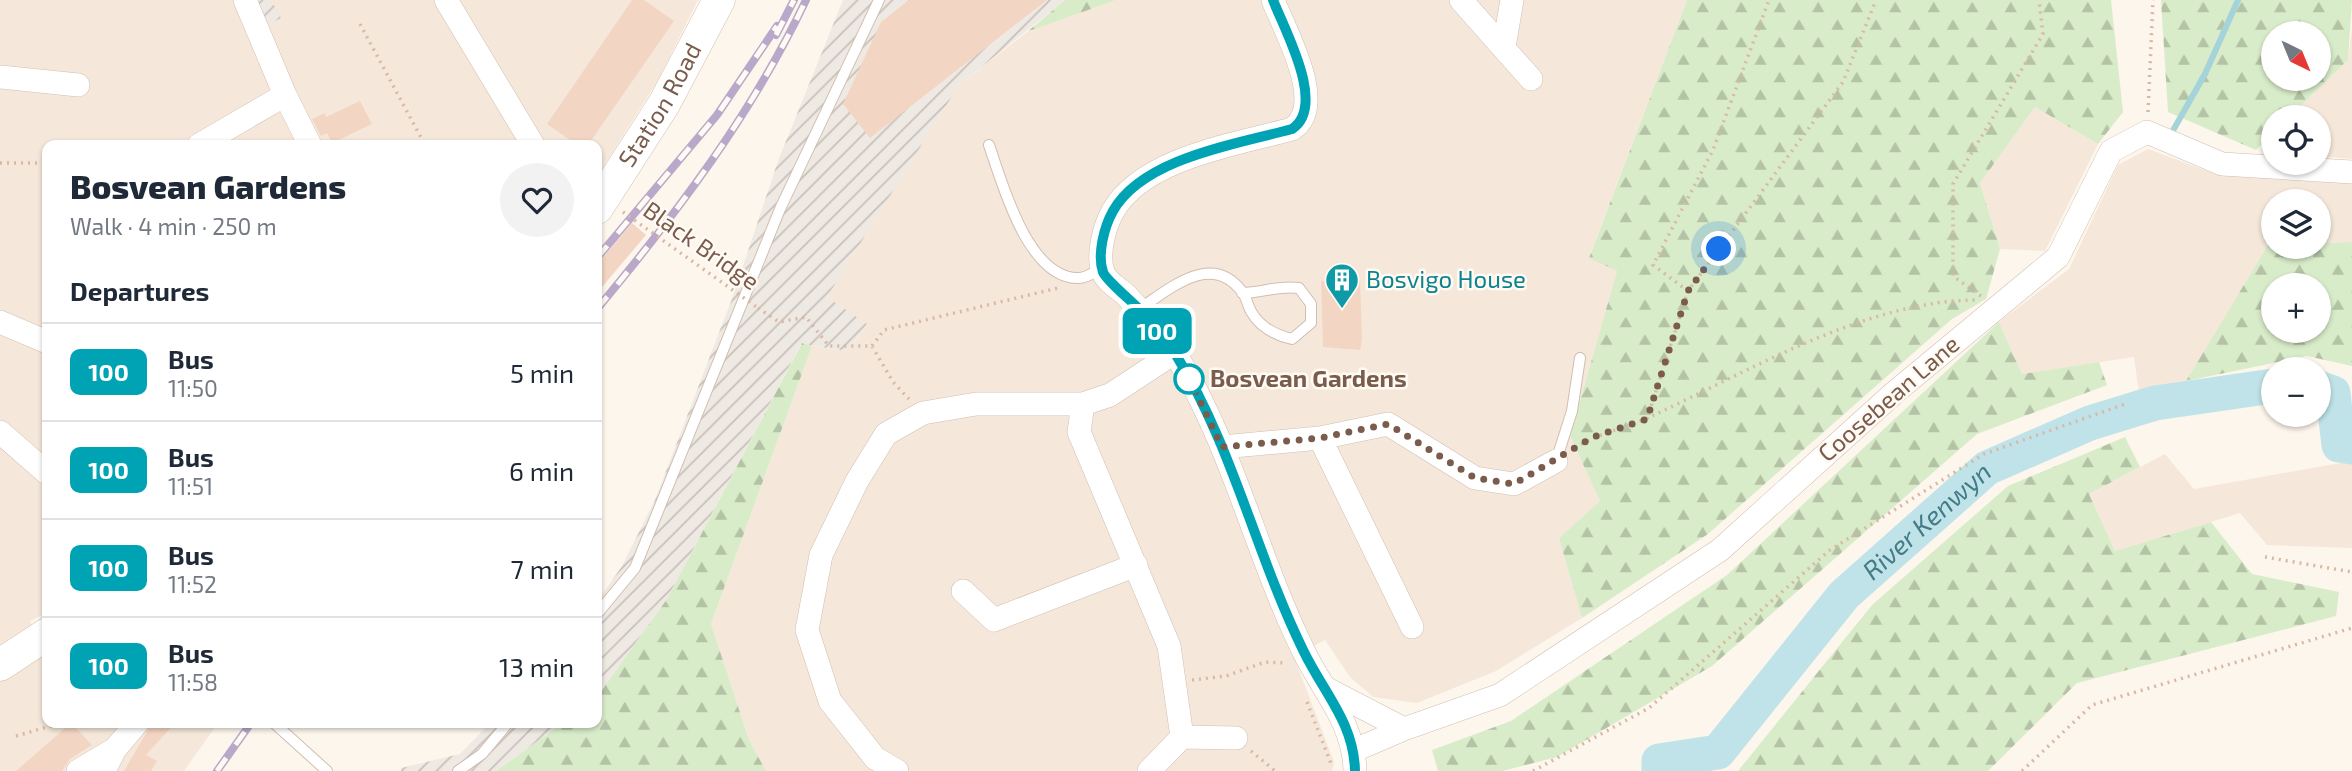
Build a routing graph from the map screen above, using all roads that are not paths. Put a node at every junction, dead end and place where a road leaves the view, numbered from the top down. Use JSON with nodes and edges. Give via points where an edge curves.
{"nodes":[{"id":1,"x":246,"y":0,"type":"edge"},
{"id":2,"x":446,"y":0,"type":"edge"},
{"id":3,"x":719,"y":0,"type":"edge"},
{"id":4,"x":880,"y":0,"type":"edge"},
{"id":5,"x":1273,"y":0,"type":"edge"},
{"id":6,"x":1461,"y":0,"type":"edge"},
{"id":7,"x":1512,"y":0,"type":"edge"},
{"id":8,"x":1504,"y":47,"type":"junction"},
{"id":9,"x":0,"y":76,"type":"edge"},
{"id":10,"x":1531,"y":79,"type":"dead end"},
{"id":11,"x":78,"y":85,"type":"dead end"},
{"id":12,"x":285,"y":95,"type":"junction"},
{"id":13,"x":208,"y":140,"type":"edge"},
{"id":14,"x":308,"y":140,"type":"edge"},
{"id":15,"x":530,"y":140,"type":"edge"},
{"id":16,"x":989,"y":145,"type":"dead end"},
{"id":17,"x":2352,"y":172,"type":"edge"},
{"id":18,"x":610,"y":210,"type":"edge"},
{"id":19,"x":1102,"y":268,"type":"junction"},
{"id":20,"x":1242,"y":293,"type":"junction"},
{"id":21,"x":1139,"y":309,"type":"junction"},
{"id":22,"x":0,"y":322,"type":"edge"},
{"id":23,"x":42,"y":340,"type":"edge"},
{"id":24,"x":1174,"y":353,"type":"junction"},
{"id":25,"x":1580,"y":358,"type":"dead end"},
{"id":26,"x":1083,"y":404,"type":"junction"},
{"id":27,"x":0,"y":432,"type":"edge"},
{"id":28,"x":1320,"y":438,"type":"junction"},
{"id":29,"x":1222,"y":447,"type":"junction"},
{"id":30,"x":1556,"y":461,"type":"joint"},
{"id":31,"x":42,"y":469,"type":"edge"},
{"id":32,"x":1136,"y":565,"type":"junction"},
{"id":33,"x":963,"y":590,"type":"dead end"},
{"id":34,"x":602,"y":608,"type":"edge"},
{"id":35,"x":1412,"y":627,"type":"dead end"},
{"id":36,"x":42,"y":637,"type":"edge"},
{"id":37,"x":0,"y":664,"type":"edge"},
{"id":38,"x":1327,"y":689,"type":"junction"},
{"id":39,"x":133,"y":728,"type":"edge"},
{"id":40,"x":280,"y":728,"type":"edge"},
{"id":41,"x":504,"y":728,"type":"edge"},
{"id":42,"x":1404,"y":729,"type":"junction"},
{"id":43,"x":1182,"y":737,"type":"junction"},
{"id":44,"x":1236,"y":738,"type":"road end"},
{"id":45,"x":115,"y":749,"type":"junction"},
{"id":46,"x":1355,"y":761,"type":"edge"},
{"id":47,"x":78,"y":771,"type":"edge"},
{"id":48,"x":104,"y":771,"type":"edge"},
{"id":49,"x":327,"y":771,"type":"edge"},
{"id":50,"x":458,"y":771,"type":"edge"},
{"id":51,"x":897,"y":771,"type":"edge"},
{"id":52,"x":1149,"y":771,"type":"edge"}],
"edges":[{"from":1,"to":12,"type":"street"},
{"from":2,"to":15,"type":"street"},
{"from":3,"to":18,"type":"street","name":"Station Road"},
{"from":4,"to":34,"type":"lane","via":[[780,209],[635,568]]},
{"from":5,"to":19,"type":"street","via":[[1304,81],[1305,116],[1292,129],[1174,163],[1140,181],[1113,210],[1102,239]]},
{"from":6,"to":8,"type":"street"},
{"from":7,"to":8,"type":"street"},
{"from":8,"to":10,"type":"street"},
{"from":9,"to":11,"type":"street"},
{"from":12,"to":13,"type":"street"},
{"from":12,"to":14,"type":"street"},
{"from":16,"to":19,"type":"lane","via":[[1008,201],[1036,252],[1070,277],[1080,279]]},
{"from":17,"to":42,"type":"street","name":"Coosebean Lane","via":[[2222,164],[2147,132],[2111,151],[2058,257],[1894,393],[1720,550],[1500,695]]},
{"from":19,"to":21,"type":"street","via":[[1104,276]]},
{"from":20,"to":20,"type":"lane","via":[[1263,327],[1281,337],[1292,339],[1311,323],[1311,303],[1299,288],[1279,286]]},
{"from":20,"to":21,"type":"lane","via":[[1220,275],[1203,272]]},
{"from":21,"to":24,"type":"street"},
{"from":22,"to":23,"type":"street"},
{"from":24,"to":26,"type":"street","via":[[1110,395]]},
{"from":24,"to":29,"type":"street"},
{"from":25,"to":30,"type":"lane","via":[[1572,411]]},
{"from":26,"to":32,"type":"street","via":[[1079,432]]},
{"from":26,"to":51,"type":"street","via":[[976,404],[923,413],[886,434],[857,481],[821,555],[807,630],[830,701],[875,758]]},
{"from":27,"to":31,"type":"street"},
{"from":28,"to":29,"type":"street"},
{"from":28,"to":30,"type":"street","via":[[1388,424],[1475,478],[1514,484]]},
{"from":28,"to":35,"type":"street"},
{"from":29,"to":38,"type":"street","via":[[1304,653]]},
{"from":32,"to":33,"type":"street","via":[[994,620]]},
{"from":32,"to":43,"type":"street","via":[[1169,646]]},
{"from":36,"to":37,"type":"street"},
{"from":38,"to":42,"type":"street"},
{"from":38,"to":46,"type":"street","via":[[1346,723]]},
{"from":39,"to":45,"type":"street"},
{"from":40,"to":49,"type":"lane"},
{"from":41,"to":50,"type":"lane","via":[[482,754]]},
{"from":42,"to":46,"type":"street","name":"Coosebean Lane"},
{"from":43,"to":44,"type":"street"},
{"from":43,"to":52,"type":"street"},
{"from":45,"to":47,"type":"street"},
{"from":45,"to":48,"type":"street"}]}
